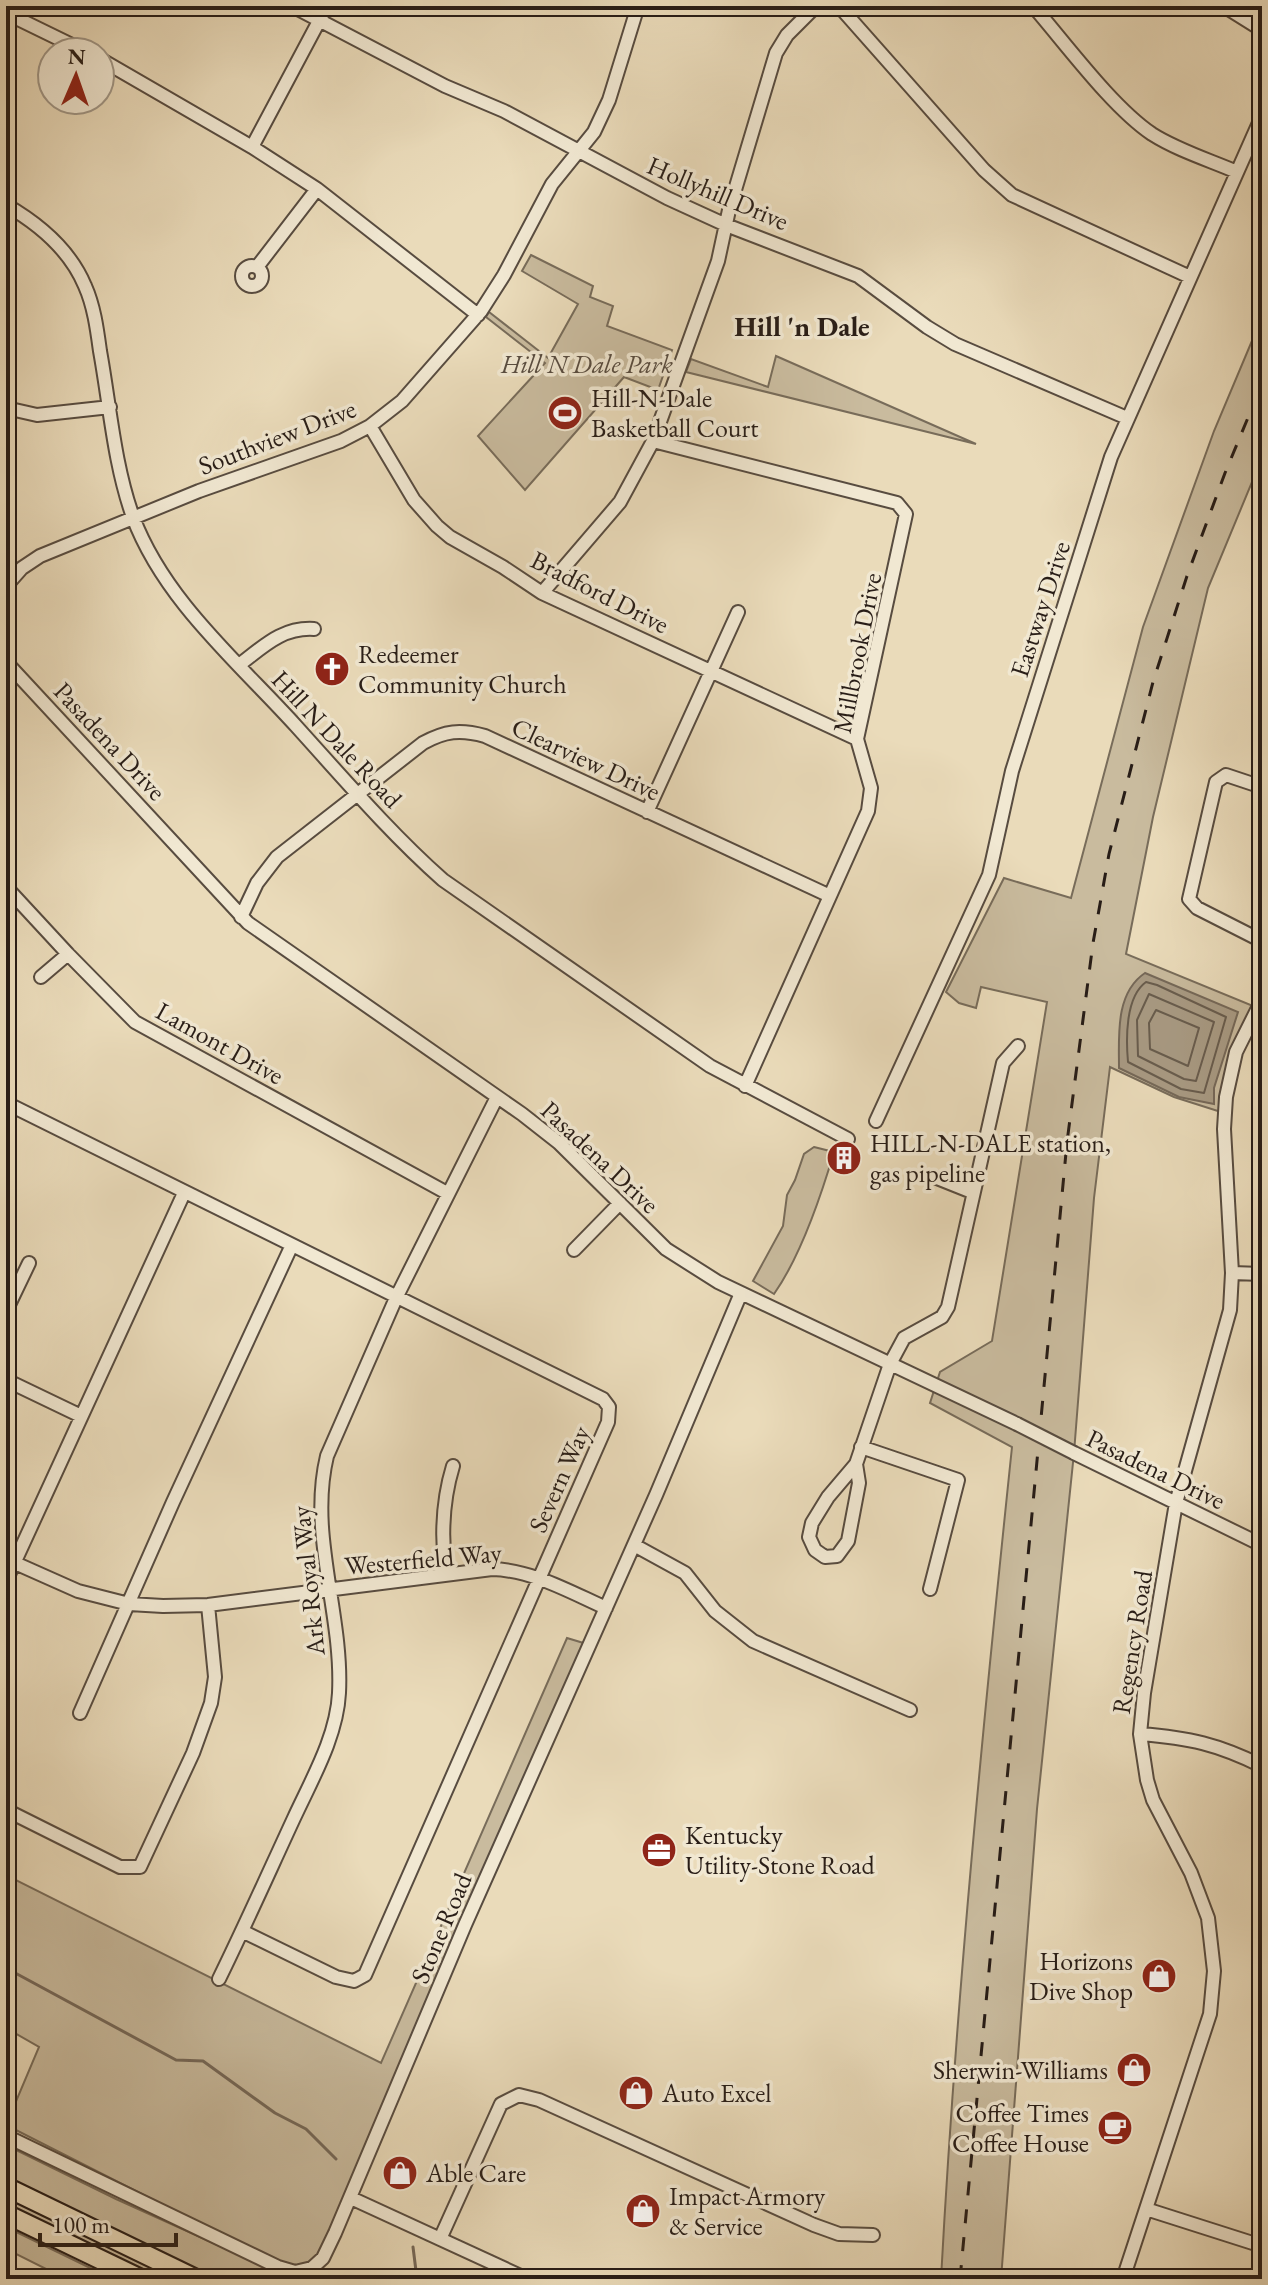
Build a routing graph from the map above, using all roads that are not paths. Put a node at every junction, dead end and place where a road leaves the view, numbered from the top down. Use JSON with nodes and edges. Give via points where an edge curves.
{"nodes":[{"id":1,"x":292,"y":6,"type":"edge"},
{"id":2,"x":327,"y":6,"type":"edge"},
{"id":3,"x":638,"y":6,"type":"edge"},
{"id":4,"x":816,"y":6,"type":"edge"},
{"id":5,"x":839,"y":6,"type":"edge"},
{"id":6,"x":1033,"y":6,"type":"edge"},
{"id":7,"x":1230,"y":10,"type":"dead end"},
{"id":8,"x":6,"y":13,"type":"edge"},
{"id":9,"x":319,"y":20,"type":"junction"},
{"id":10,"x":1262,"y":30,"type":"edge"},
{"id":11,"x":53,"y":36,"type":"edge"},
{"id":12,"x":116,"y":68,"type":"edge"},
{"id":13,"x":1262,"y":116,"type":"edge"},
{"id":14,"x":252,"y":147,"type":"junction"},
{"id":15,"x":580,"y":152,"type":"junction"},
{"id":16,"x":1237,"y":172,"type":"junction"},
{"id":17,"x":317,"y":189,"type":"junction"},
{"id":18,"x":6,"y":205,"type":"edge"},
{"id":19,"x":726,"y":225,"type":"junction"},
{"id":20,"x":257,"y":267,"type":"dead end"},
{"id":21,"x":1190,"y":277,"type":"junction"},
{"id":22,"x":478,"y":315,"type":"junction"},
{"id":23,"x":110,"y":407,"type":"junction"},
{"id":24,"x":6,"y":408,"type":"edge"},
{"id":25,"x":1127,"y":418,"type":"junction"},
{"id":26,"x":370,"y":426,"type":"junction"},
{"id":27,"x":653,"y":441,"type":"junction"},
{"id":28,"x":133,"y":517,"type":"junction"},
{"id":29,"x":6,"y":586,"type":"edge"},
{"id":30,"x":542,"y":593,"type":"junction"},
{"id":31,"x":738,"y":612,"type":"dead end"},
{"id":32,"x":314,"y":629,"type":"dead end"},
{"id":33,"x":6,"y":662,"type":"edge"},
{"id":34,"x":239,"y":665,"type":"junction"},
{"id":35,"x":711,"y":670,"type":"junction"},
{"id":36,"x":857,"y":739,"type":"junction"},
{"id":37,"x":1262,"y":787,"type":"edge"},
{"id":38,"x":357,"y":794,"type":"junction"},
{"id":39,"x":647,"y":812,"type":"junction"},
{"id":40,"x":6,"y":887,"type":"edge"},
{"id":41,"x":830,"y":896,"type":"junction"},
{"id":42,"x":241,"y":917,"type":"junction"},
{"id":43,"x":1262,"y":941,"type":"edge"},
{"id":44,"x":68,"y":954,"type":"junction"},
{"id":45,"x":41,"y":977,"type":"dead end"},
{"id":46,"x":1262,"y":1000,"type":"edge"},
{"id":47,"x":1018,"y":1046,"type":"dead end"},
{"id":48,"x":745,"y":1086,"type":"junction"},
{"id":49,"x":497,"y":1097,"type":"junction"},
{"id":50,"x":6,"y":1103,"type":"edge"},
{"id":51,"x":876,"y":1121,"type":"dead end"},
{"id":52,"x":848,"y":1139,"type":"dead end"},
{"id":53,"x":932,"y":1176,"type":"dead end"},
{"id":54,"x":972,"y":1192,"type":"junction"},
{"id":55,"x":184,"y":1193,"type":"junction"},
{"id":56,"x":447,"y":1193,"type":"junction"},
{"id":57,"x":620,"y":1203,"type":"junction"},
{"id":58,"x":291,"y":1247,"type":"junction"},
{"id":59,"x":574,"y":1250,"type":"dead end"},
{"id":60,"x":29,"y":1263,"type":"dead end"},
{"id":61,"x":1232,"y":1273,"type":"junction"},
{"id":62,"x":1262,"y":1274,"type":"edge"},
{"id":63,"x":741,"y":1293,"type":"junction"},
{"id":64,"x":396,"y":1298,"type":"junction"},
{"id":65,"x":6,"y":1311,"type":"edge"},
{"id":66,"x":890,"y":1364,"type":"junction"},
{"id":67,"x":6,"y":1380,"type":"edge"},
{"id":68,"x":81,"y":1416,"type":"junction"},
{"id":69,"x":861,"y":1447,"type":"junction"},
{"id":70,"x":856,"y":1464,"type":"junction"},
{"id":71,"x":453,"y":1466,"type":"dead end"},
{"id":72,"x":1176,"y":1503,"type":"junction"},
{"id":73,"x":634,"y":1545,"type":"junction"},
{"id":74,"x":1262,"y":1545,"type":"edge"},
{"id":75,"x":10,"y":1561,"type":"edge"},
{"id":76,"x":446,"y":1574,"type":"junction"},
{"id":77,"x":539,"y":1578,"type":"junction"},
{"id":78,"x":6,"y":1581,"type":"edge"},
{"id":79,"x":930,"y":1589,"type":"dead end"},
{"id":80,"x":329,"y":1590,"type":"junction"},
{"id":81,"x":129,"y":1604,"type":"junction"},
{"id":82,"x":208,"y":1605,"type":"junction"},
{"id":83,"x":606,"y":1608,"type":"junction"},
{"id":84,"x":910,"y":1710,"type":"dead end"},
{"id":85,"x":80,"y":1713,"type":"dead end"},
{"id":86,"x":1140,"y":1734,"type":"junction"},
{"id":87,"x":1262,"y":1766,"type":"edge"},
{"id":88,"x":6,"y":1810,"type":"edge"},
{"id":89,"x":242,"y":1931,"type":"junction"},
{"id":90,"x":219,"y":1979,"type":"dead end"},
{"id":91,"x":6,"y":2136,"type":"edge"},
{"id":92,"x":6,"y":2187,"type":"edge"},
{"id":93,"x":351,"y":2198,"type":"junction"},
{"id":94,"x":1146,"y":2209,"type":"junction"},
{"id":95,"x":6,"y":2214,"type":"edge"},
{"id":96,"x":873,"y":2235,"type":"dead end"},
{"id":97,"x":440,"y":2239,"type":"junction"},
{"id":98,"x":1262,"y":2246,"type":"edge"},
{"id":99,"x":141,"y":2279,"type":"edge"},
{"id":100,"x":196,"y":2279,"type":"edge"},
{"id":101,"x":527,"y":2279,"type":"edge"},
{"id":102,"x":1123,"y":2279,"type":"edge"}],
"edges":[{"from":1,"to":9,"type":"street","name":"Hollyhill Drive"},
{"from":2,"to":9,"type":"street"},
{"from":3,"to":15,"type":"street","name":"Southview Drive","via":[[605,112]]},
{"from":4,"to":19,"type":"street","via":[[776,53]]},
{"from":5,"to":21,"type":"street","via":[[1012,195]]},
{"from":6,"to":16,"type":"street","via":[[1144,128]]},
{"from":7,"to":10,"type":"street"},
{"from":8,"to":11,"type":"street"},
{"from":9,"to":14,"type":"street"},
{"from":9,"to":15,"type":"street","name":"Hollyhill Drive"},
{"from":12,"to":14,"type":"street"},
{"from":13,"to":16,"type":"street","name":"Eastway Drive"},
{"from":14,"to":17,"type":"street"},
{"from":15,"to":19,"type":"street","name":"Hollyhill Drive"},
{"from":15,"to":22,"type":"street","name":"Southview Drive","via":[[552,184]]},
{"from":16,"to":21,"type":"street","name":"Eastway Drive"},
{"from":17,"to":20,"type":"street"},
{"from":17,"to":22,"type":"street"},
{"from":18,"to":23,"type":"street","name":"Hill N Dale Road","via":[[60,246],[84,284]]},
{"from":19,"to":25,"type":"street","name":"Hollyhill Drive","via":[[858,276],[940,336]]},
{"from":19,"to":27,"type":"street"},
{"from":21,"to":25,"type":"street","name":"Eastway Drive"},
{"from":22,"to":26,"type":"street","name":"Southview Drive","via":[[402,401]]},
{"from":23,"to":24,"type":"street","via":[[37,415]]},
{"from":23,"to":28,"type":"street","name":"Hill N Dale Road"},
{"from":25,"to":51,"type":"street","name":"Eastway Drive","via":[[1020,743],[989,875]]},
{"from":26,"to":28,"type":"street","name":"Southview Drive","via":[[325,448]]},
{"from":26,"to":30,"type":"street","name":"Bradford Drive","via":[[414,500],[437,526]]},
{"from":27,"to":30,"type":"street","via":[[620,502]]},
{"from":27,"to":36,"type":"street","name":"Millbrook Drive","via":[[903,508],[906,520]]},
{"from":28,"to":29,"type":"street","name":"Southview Drive","via":[[40,556]]},
{"from":28,"to":34,"type":"street","name":"Hill N Dale Road","via":[[165,579]]},
{"from":30,"to":35,"type":"street","name":"Bradford Drive"},
{"from":31,"to":35,"type":"street"},
{"from":32,"to":34,"type":"street","via":[[285,632]]},
{"from":33,"to":42,"type":"street","name":"Pasadena Drive"},
{"from":34,"to":38,"type":"street","name":"Hill N Dale Road"},
{"from":35,"to":36,"type":"street","name":"Bradford Drive"},
{"from":35,"to":39,"type":"street"},
{"from":36,"to":41,"type":"street","name":"Millbrook Drive","via":[[871,798]]},
{"from":37,"to":43,"type":"street","via":[[1226,775],[1216,782],[1189,899]]},
{"from":38,"to":39,"type":"street","name":"Clearview Drive","via":[[423,743],[461,730],[485,736]]},
{"from":38,"to":42,"type":"street","name":"Clearview Drive","via":[[269,864]]},
{"from":38,"to":48,"type":"street","name":"Hill N Dale Road","via":[[443,880]]},
{"from":39,"to":41,"type":"street","name":"Clearview Drive"},
{"from":40,"to":44,"type":"street","name":"Lamont Drive"},
{"from":41,"to":48,"type":"street","name":"Millbrook Drive"},
{"from":42,"to":49,"type":"street","name":"Pasadena Drive"},
{"from":44,"to":45,"type":"street"},
{"from":44,"to":56,"type":"street","name":"Lamont Drive","via":[[146,1029]]},
{"from":46,"to":61,"type":"street","name":"Regency Road","via":[[1236,1052],[1226,1097]]},
{"from":47,"to":54,"type":"street","via":[[1003,1063]]},
{"from":48,"to":52,"type":"street","name":"Hill N Dale Road"},
{"from":49,"to":56,"type":"street","name":"Ark Royal Way"},
{"from":49,"to":57,"type":"street","name":"Pasadena Drive","via":[[559,1143]]},
{"from":50,"to":55,"type":"street","name":"Severn Way"},
{"from":53,"to":54,"type":"street"},
{"from":54,"to":66,"type":"street","via":[[948,1307],[942,1317],[904,1338]]},
{"from":55,"to":58,"type":"street","name":"Severn Way"},
{"from":55,"to":68,"type":"street"},
{"from":56,"to":64,"type":"street","name":"Ark Royal Way"},
{"from":57,"to":59,"type":"street"},
{"from":57,"to":63,"type":"street","name":"Pasadena Drive","via":[[677,1257]]},
{"from":58,"to":64,"type":"street","name":"Severn Way"},
{"from":58,"to":81,"type":"street"},
{"from":60,"to":65,"type":"street"},
{"from":61,"to":62,"type":"street"},
{"from":61,"to":72,"type":"street","name":"Regency Road","via":[[1230,1310]]},
{"from":63,"to":66,"type":"street","name":"Pasadena Drive"},
{"from":63,"to":73,"type":"street","name":"Stone Road"},
{"from":64,"to":77,"type":"street","name":"Severn Way","via":[[603,1399],[609,1407],[608,1422]]},
{"from":64,"to":80,"type":"street","name":"Ark Royal Way","via":[[322,1477]]},
{"from":66,"to":69,"type":"street"},
{"from":66,"to":72,"type":"street","name":"Pasadena Drive","bridge":true},
{"from":67,"to":68,"type":"street"},
{"from":68,"to":75,"type":"street"},
{"from":69,"to":70,"type":"street"},
{"from":69,"to":79,"type":"street","via":[[958,1480]]},
{"from":70,"to":70,"type":"street","via":[[859,1483],[848,1541],[837,1556],[825,1557],[809,1537],[812,1523]]},
{"from":71,"to":76,"type":"street","via":[[444,1506]]},
{"from":72,"to":74,"type":"street","name":"Pasadena Drive"},
{"from":72,"to":86,"type":"street","name":"Regency Road"},
{"from":73,"to":83,"type":"street","name":"Stone Road"},
{"from":73,"to":84,"type":"street","via":[[685,1573],[715,1611],[743,1635]]},
{"from":75,"to":78,"type":"street"},
{"from":75,"to":81,"type":"street","name":"Westerfield Way","via":[[78,1591]]},
{"from":76,"to":77,"type":"street","name":"Westerfield Way","via":[[500,1569]]},
{"from":76,"to":80,"type":"street","name":"Westerfield Way"},
{"from":77,"to":83,"type":"street","name":"Westerfield Way"},
{"from":77,"to":89,"type":"street","name":"Severn Way","via":[[365,1975],[354,1981],[336,1977]]},
{"from":80,"to":82,"type":"street","name":"Westerfield Way"},
{"from":80,"to":89,"type":"street","name":"Ark Royal Way","via":[[339,1664],[337,1710],[316,1769]]},
{"from":81,"to":82,"type":"street","name":"Westerfield Way"},
{"from":81,"to":85,"type":"street"},
{"from":82,"to":88,"type":"street","via":[[215,1677],[211,1703],[140,1867],[120,1867]]},
{"from":83,"to":93,"type":"street","name":"Stone Road"},
{"from":86,"to":87,"type":"street","via":[[1194,1739]]},
{"from":86,"to":94,"type":"street","name":"Regency Road","via":[[1153,1800],[1204,1903],[1214,1971],[1210,2014]]},
{"from":89,"to":90,"type":"street","name":"Ark Royal Way"},
{"from":91,"to":93,"type":"street","name":"Stone Road","via":[[290,2271],[306,2271],[323,2258]]},
{"from":92,"to":100,"type":"highway"},
{"from":93,"to":97,"type":"street"},
{"from":94,"to":98,"type":"street"},
{"from":94,"to":102,"type":"street","name":"Regency Road"},
{"from":95,"to":99,"type":"highway"},
{"from":96,"to":97,"type":"street","via":[[839,2234],[814,2225],[519,2095],[501,2104]]},
{"from":97,"to":101,"type":"street"}]}
